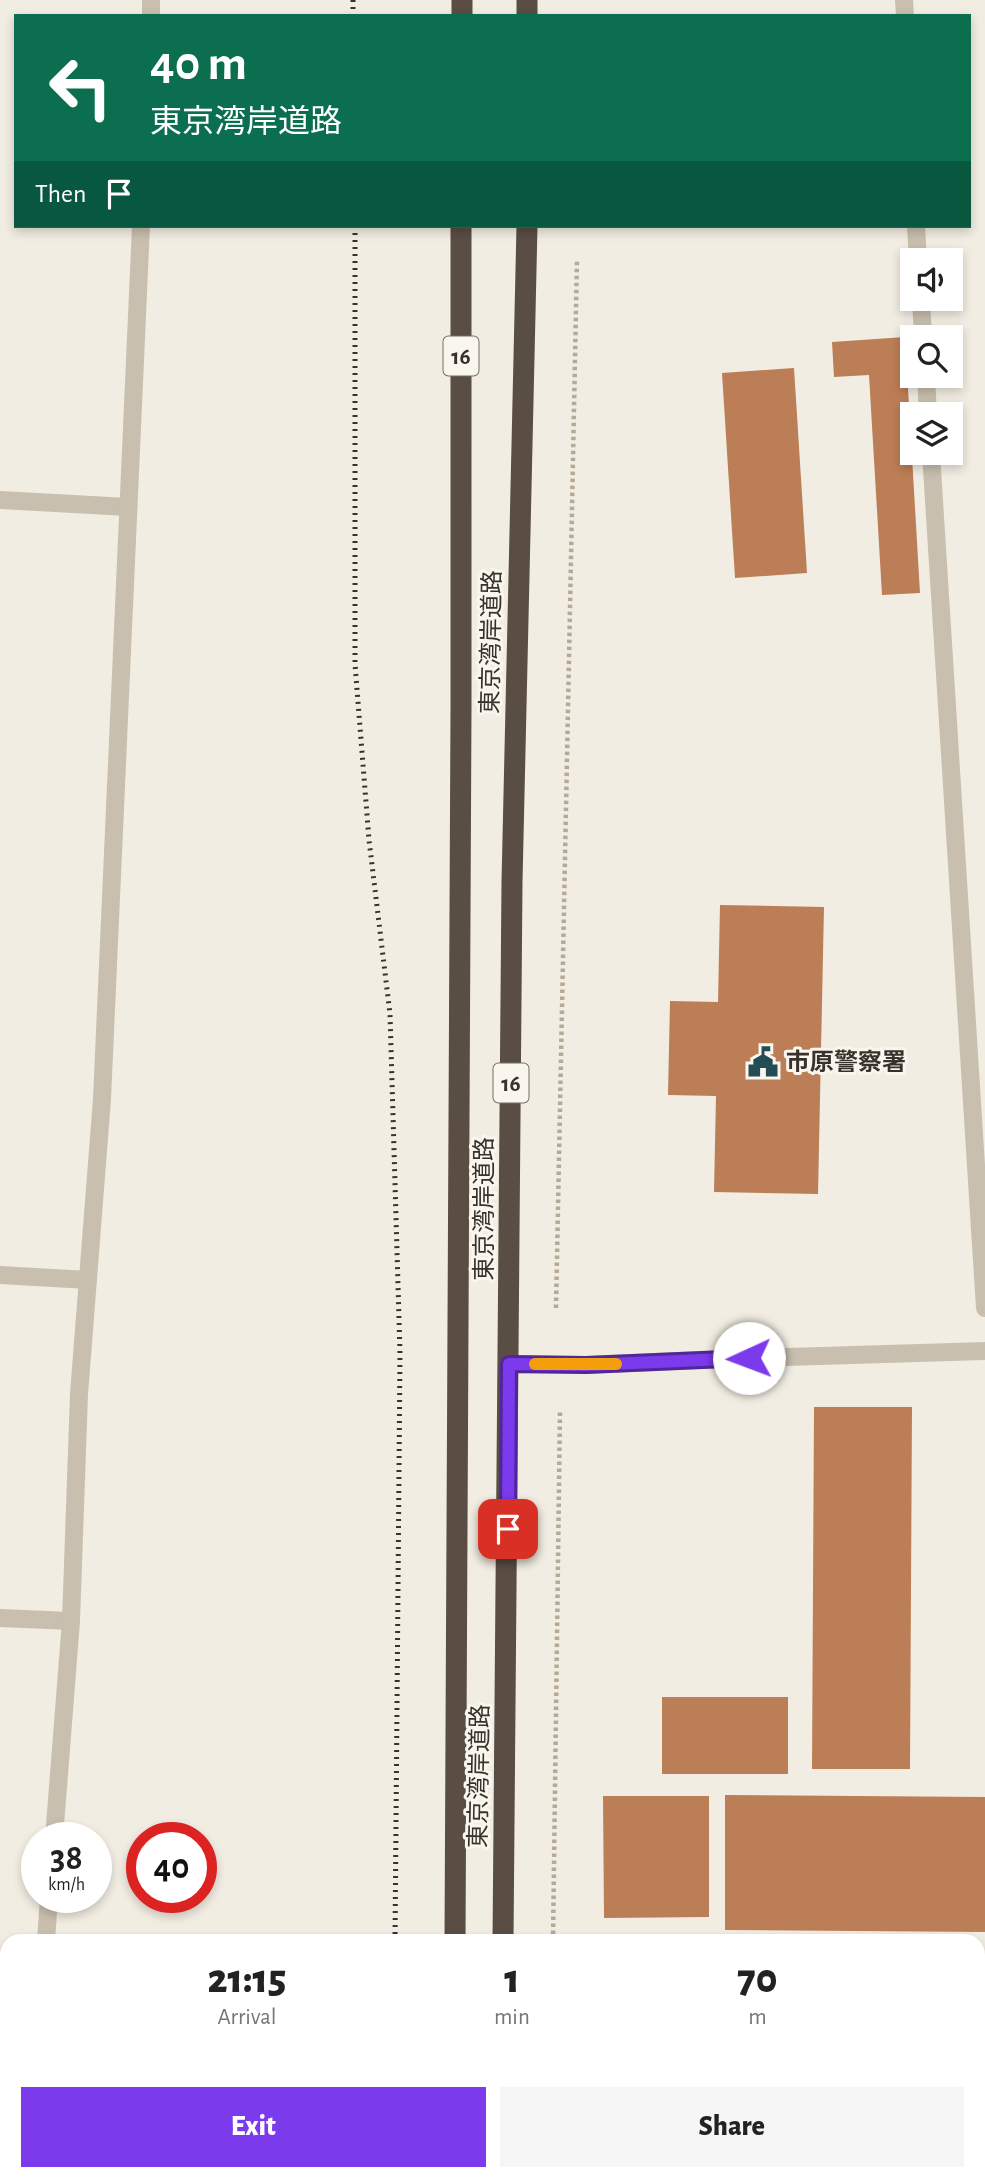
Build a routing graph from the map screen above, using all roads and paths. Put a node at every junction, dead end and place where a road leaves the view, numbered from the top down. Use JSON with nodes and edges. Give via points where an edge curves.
{"nodes":[{"id":1,"x":141,"y":228,"type":"edge"},
{"id":2,"x":461,"y":228,"type":"edge"},
{"id":3,"x":527,"y":228,"type":"edge"},
{"id":4,"x":916,"y":228,"type":"edge"},
{"id":5,"x":917,"y":248,"type":"edge"},
{"id":6,"x":578,"y":259,"type":"dead end"},
{"id":7,"x":932,"y":465,"type":"edge"},
{"id":8,"x":0,"y":500,"type":"edge"},
{"id":9,"x":128,"y":507,"type":"junction"},
{"id":10,"x":0,"y":1275,"type":"edge"},
{"id":11,"x":88,"y":1280,"type":"junction"},
{"id":12,"x":556,"y":1308,"type":"dead end"},
{"id":13,"x":985,"y":1308,"type":"edge"},
{"id":14,"x":985,"y":1351,"type":"edge"},
{"id":15,"x":509,"y":1364,"type":"junction"},
{"id":16,"x":560,"y":1409,"type":"dead end"},
{"id":17,"x":0,"y":1618,"type":"edge"},
{"id":18,"x":71,"y":1621,"type":"junction"},
{"id":19,"x":55,"y":1822,"type":"edge"},
{"id":20,"x":48,"y":1913,"type":"edge"},
{"id":21,"x":46,"y":1934,"type":"edge"},
{"id":22,"x":455,"y":1934,"type":"edge"},
{"id":23,"x":503,"y":1934,"type":"edge"},
{"id":24,"x":552,"y":1934,"type":"edge"}],
"edges":[{"from":1,"to":9,"type":"street"},
{"from":2,"to":22,"type":"highway","name":"東京湾岸道路","number":"16"},
{"from":3,"to":15,"type":"highway","name":"東京湾岸道路","number":"16","via":[[512,868]]},
{"from":4,"to":5,"type":"street"},
{"from":6,"to":12,"type":"path"},
{"from":7,"to":13,"type":"street"},
{"from":8,"to":9,"type":"street"},
{"from":9,"to":11,"type":"street","via":[[102,1099]]},
{"from":10,"to":11,"type":"street"},
{"from":11,"to":18,"type":"street"},
{"from":14,"to":15,"type":"street"},
{"from":15,"to":23,"type":"highway","name":"東京湾岸道路","number":"16"},
{"from":16,"to":24,"type":"path"},
{"from":17,"to":18,"type":"street"},
{"from":18,"to":19,"type":"street"},
{"from":20,"to":21,"type":"street"}]}
